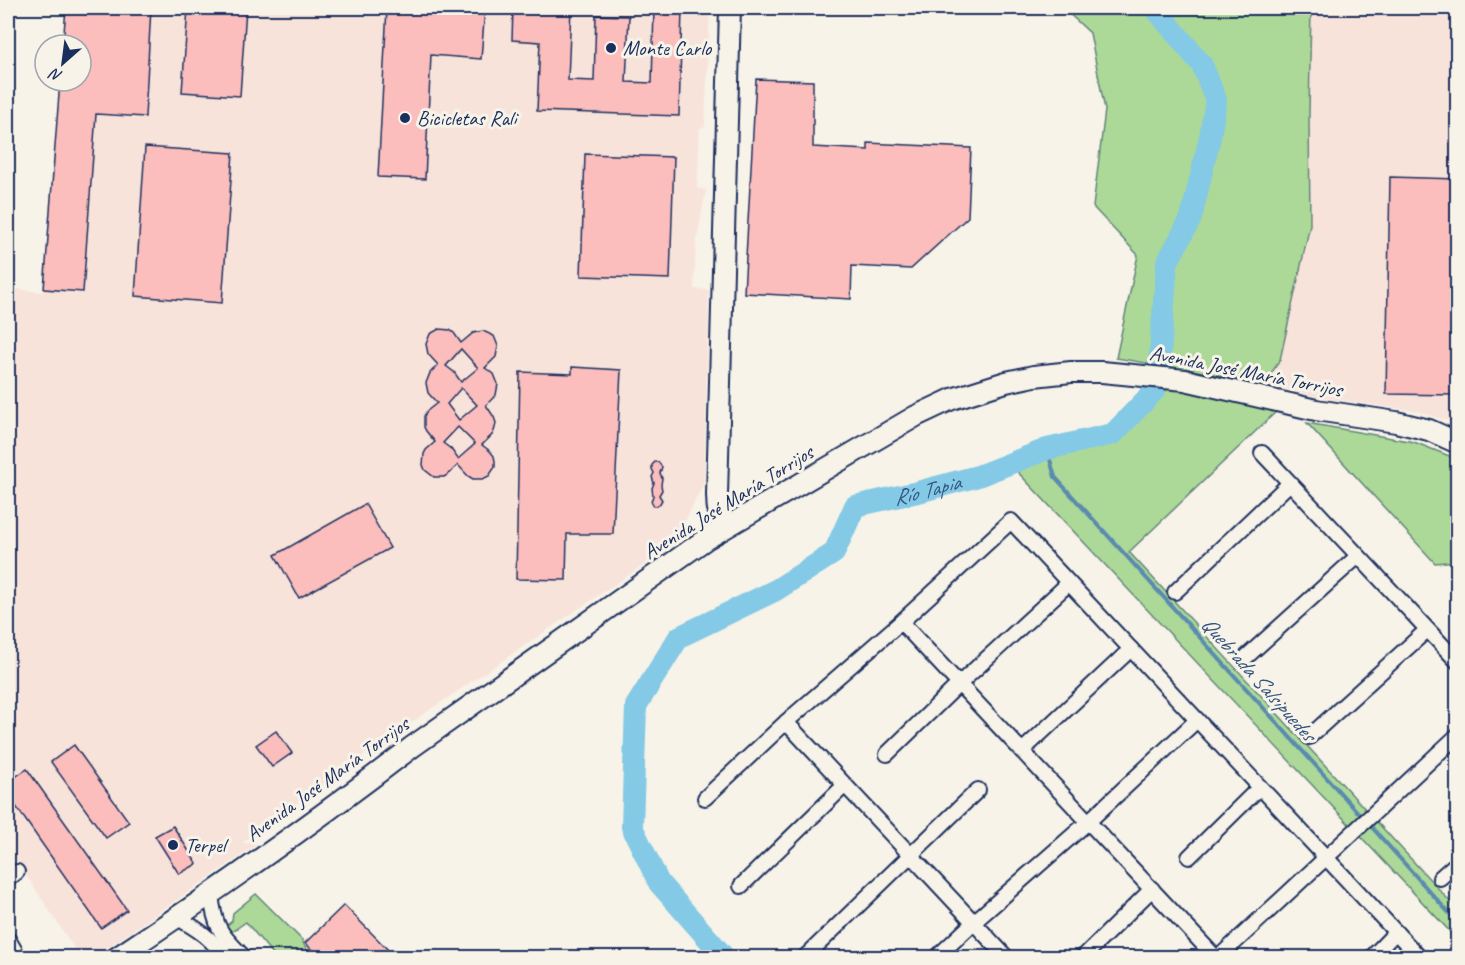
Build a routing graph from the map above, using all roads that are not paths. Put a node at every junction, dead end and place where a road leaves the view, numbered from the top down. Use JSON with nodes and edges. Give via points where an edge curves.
{"nodes":[{"id":1,"x":730,"y":8,"type":"edge"},
{"id":2,"x":1458,"y":443,"type":"edge"},
{"id":3,"x":1262,"y":453,"type":"dead end"},
{"id":4,"x":1290,"y":483,"type":"junction"},
{"id":5,"x":724,"y":528,"type":"junction"},
{"id":6,"x":1358,"y":556,"type":"junction"},
{"id":7,"x":1069,"y":583,"type":"junction"},
{"id":8,"x":1175,"y":592,"type":"dead end"},
{"id":9,"x":901,"y":622,"type":"junction"},
{"id":10,"x":1427,"y":630,"type":"junction"},
{"id":11,"x":1131,"y":649,"type":"junction"},
{"id":12,"x":1244,"y":659,"type":"dead end"},
{"id":13,"x":1458,"y":662,"type":"edge"},
{"id":14,"x":959,"y":684,"type":"junction"},
{"id":15,"x":1197,"y":720,"type":"junction"},
{"id":16,"x":786,"y":722,"type":"junction"},
{"id":17,"x":1458,"y":735,"type":"edge"},
{"id":18,"x":1309,"y":737,"type":"dead end"},
{"id":19,"x":1022,"y":751,"type":"junction"},
{"id":20,"x":887,"y":754,"type":"dead end"},
{"id":21,"x":845,"y":785,"type":"junction"},
{"id":22,"x":1260,"y":787,"type":"junction"},
{"id":23,"x":978,"y":790,"type":"dead end"},
{"id":24,"x":705,"y":798,"type":"dead end"},
{"id":25,"x":1088,"y":822,"type":"junction"},
{"id":26,"x":912,"y":855,"type":"junction"},
{"id":27,"x":1189,"y":857,"type":"dead end"},
{"id":28,"x":1326,"y":857,"type":"junction"},
{"id":29,"x":1458,"y":862,"type":"edge"},
{"id":30,"x":1440,"y":878,"type":"dead end"},
{"id":31,"x":741,"y":886,"type":"dead end"},
{"id":32,"x":1152,"y":889,"type":"junction"},
{"id":33,"x":211,"y":893,"type":"junction"},
{"id":34,"x":176,"y":917,"type":"junction"},
{"id":35,"x":974,"y":922,"type":"junction"},
{"id":36,"x":1396,"y":932,"type":"junction"},
{"id":37,"x":8,"y":939,"type":"edge"},
{"id":38,"x":238,"y":956,"type":"edge"},
{"id":39,"x":19,"y":957,"type":"edge"},
{"id":40,"x":116,"y":957,"type":"edge"},
{"id":41,"x":225,"y":957,"type":"edge"},
{"id":42,"x":804,"y":957,"type":"edge"},
{"id":43,"x":936,"y":957,"type":"edge"},
{"id":44,"x":1007,"y":957,"type":"edge"},
{"id":45,"x":1082,"y":957,"type":"edge"},
{"id":46,"x":1217,"y":957,"type":"edge"},
{"id":47,"x":1371,"y":957,"type":"edge"},
{"id":48,"x":1420,"y":957,"type":"edge"}],
"edges":[{"from":1,"to":5,"type":"main road","via":[[717,495],[717,510]]},
{"from":2,"to":5,"type":"main road","name":"Avenida José María Torrijos","via":[[1418,427],[1316,410],[1185,380],[1071,372],[1034,376],[952,399],[916,416]]},
{"from":3,"to":4,"type":"street"},
{"from":4,"to":6,"type":"street"},
{"from":4,"to":8,"type":"street"},
{"from":5,"to":33,"type":"main road","name":"Avenida José María Torrijos"},
{"from":6,"to":10,"type":"street"},
{"from":6,"to":12,"type":"street"},
{"from":7,"to":9,"type":"street","via":[[1011,521]]},
{"from":7,"to":11,"type":"street"},
{"from":7,"to":14,"type":"street"},
{"from":9,"to":14,"type":"street"},
{"from":9,"to":16,"type":"street"},
{"from":10,"to":13,"type":"street"},
{"from":10,"to":18,"type":"street"},
{"from":11,"to":15,"type":"street"},
{"from":11,"to":19,"type":"street"},
{"from":14,"to":19,"type":"street"},
{"from":14,"to":20,"type":"street"},
{"from":15,"to":22,"type":"street"},
{"from":15,"to":25,"type":"street"},
{"from":16,"to":21,"type":"street"},
{"from":16,"to":24,"type":"street"},
{"from":17,"to":28,"type":"street"},
{"from":19,"to":25,"type":"street"},
{"from":21,"to":26,"type":"street"},
{"from":21,"to":31,"type":"street"},
{"from":22,"to":27,"type":"street"},
{"from":22,"to":28,"type":"street"},
{"from":23,"to":26,"type":"street"},
{"from":25,"to":32,"type":"street"},
{"from":25,"to":35,"type":"street"},
{"from":26,"to":35,"type":"street"},
{"from":26,"to":42,"type":"street"},
{"from":28,"to":36,"type":"street"},
{"from":28,"to":46,"type":"street"},
{"from":29,"to":30,"type":"street"},
{"from":32,"to":45,"type":"street"},
{"from":32,"to":46,"type":"street"},
{"from":33,"to":34,"type":"main road","name":"Avenida José María Torrijos"},
{"from":33,"to":38,"type":"street","via":[[214,917]]},
{"from":34,"to":40,"type":"main road","name":"Avenida José María Torrijos"},
{"from":34,"to":41,"type":"street","via":[[200,930]]},
{"from":35,"to":43,"type":"street"},
{"from":35,"to":44,"type":"street"},
{"from":36,"to":47,"type":"street"},
{"from":36,"to":48,"type":"street"},
{"from":37,"to":39,"type":"street"}]}
